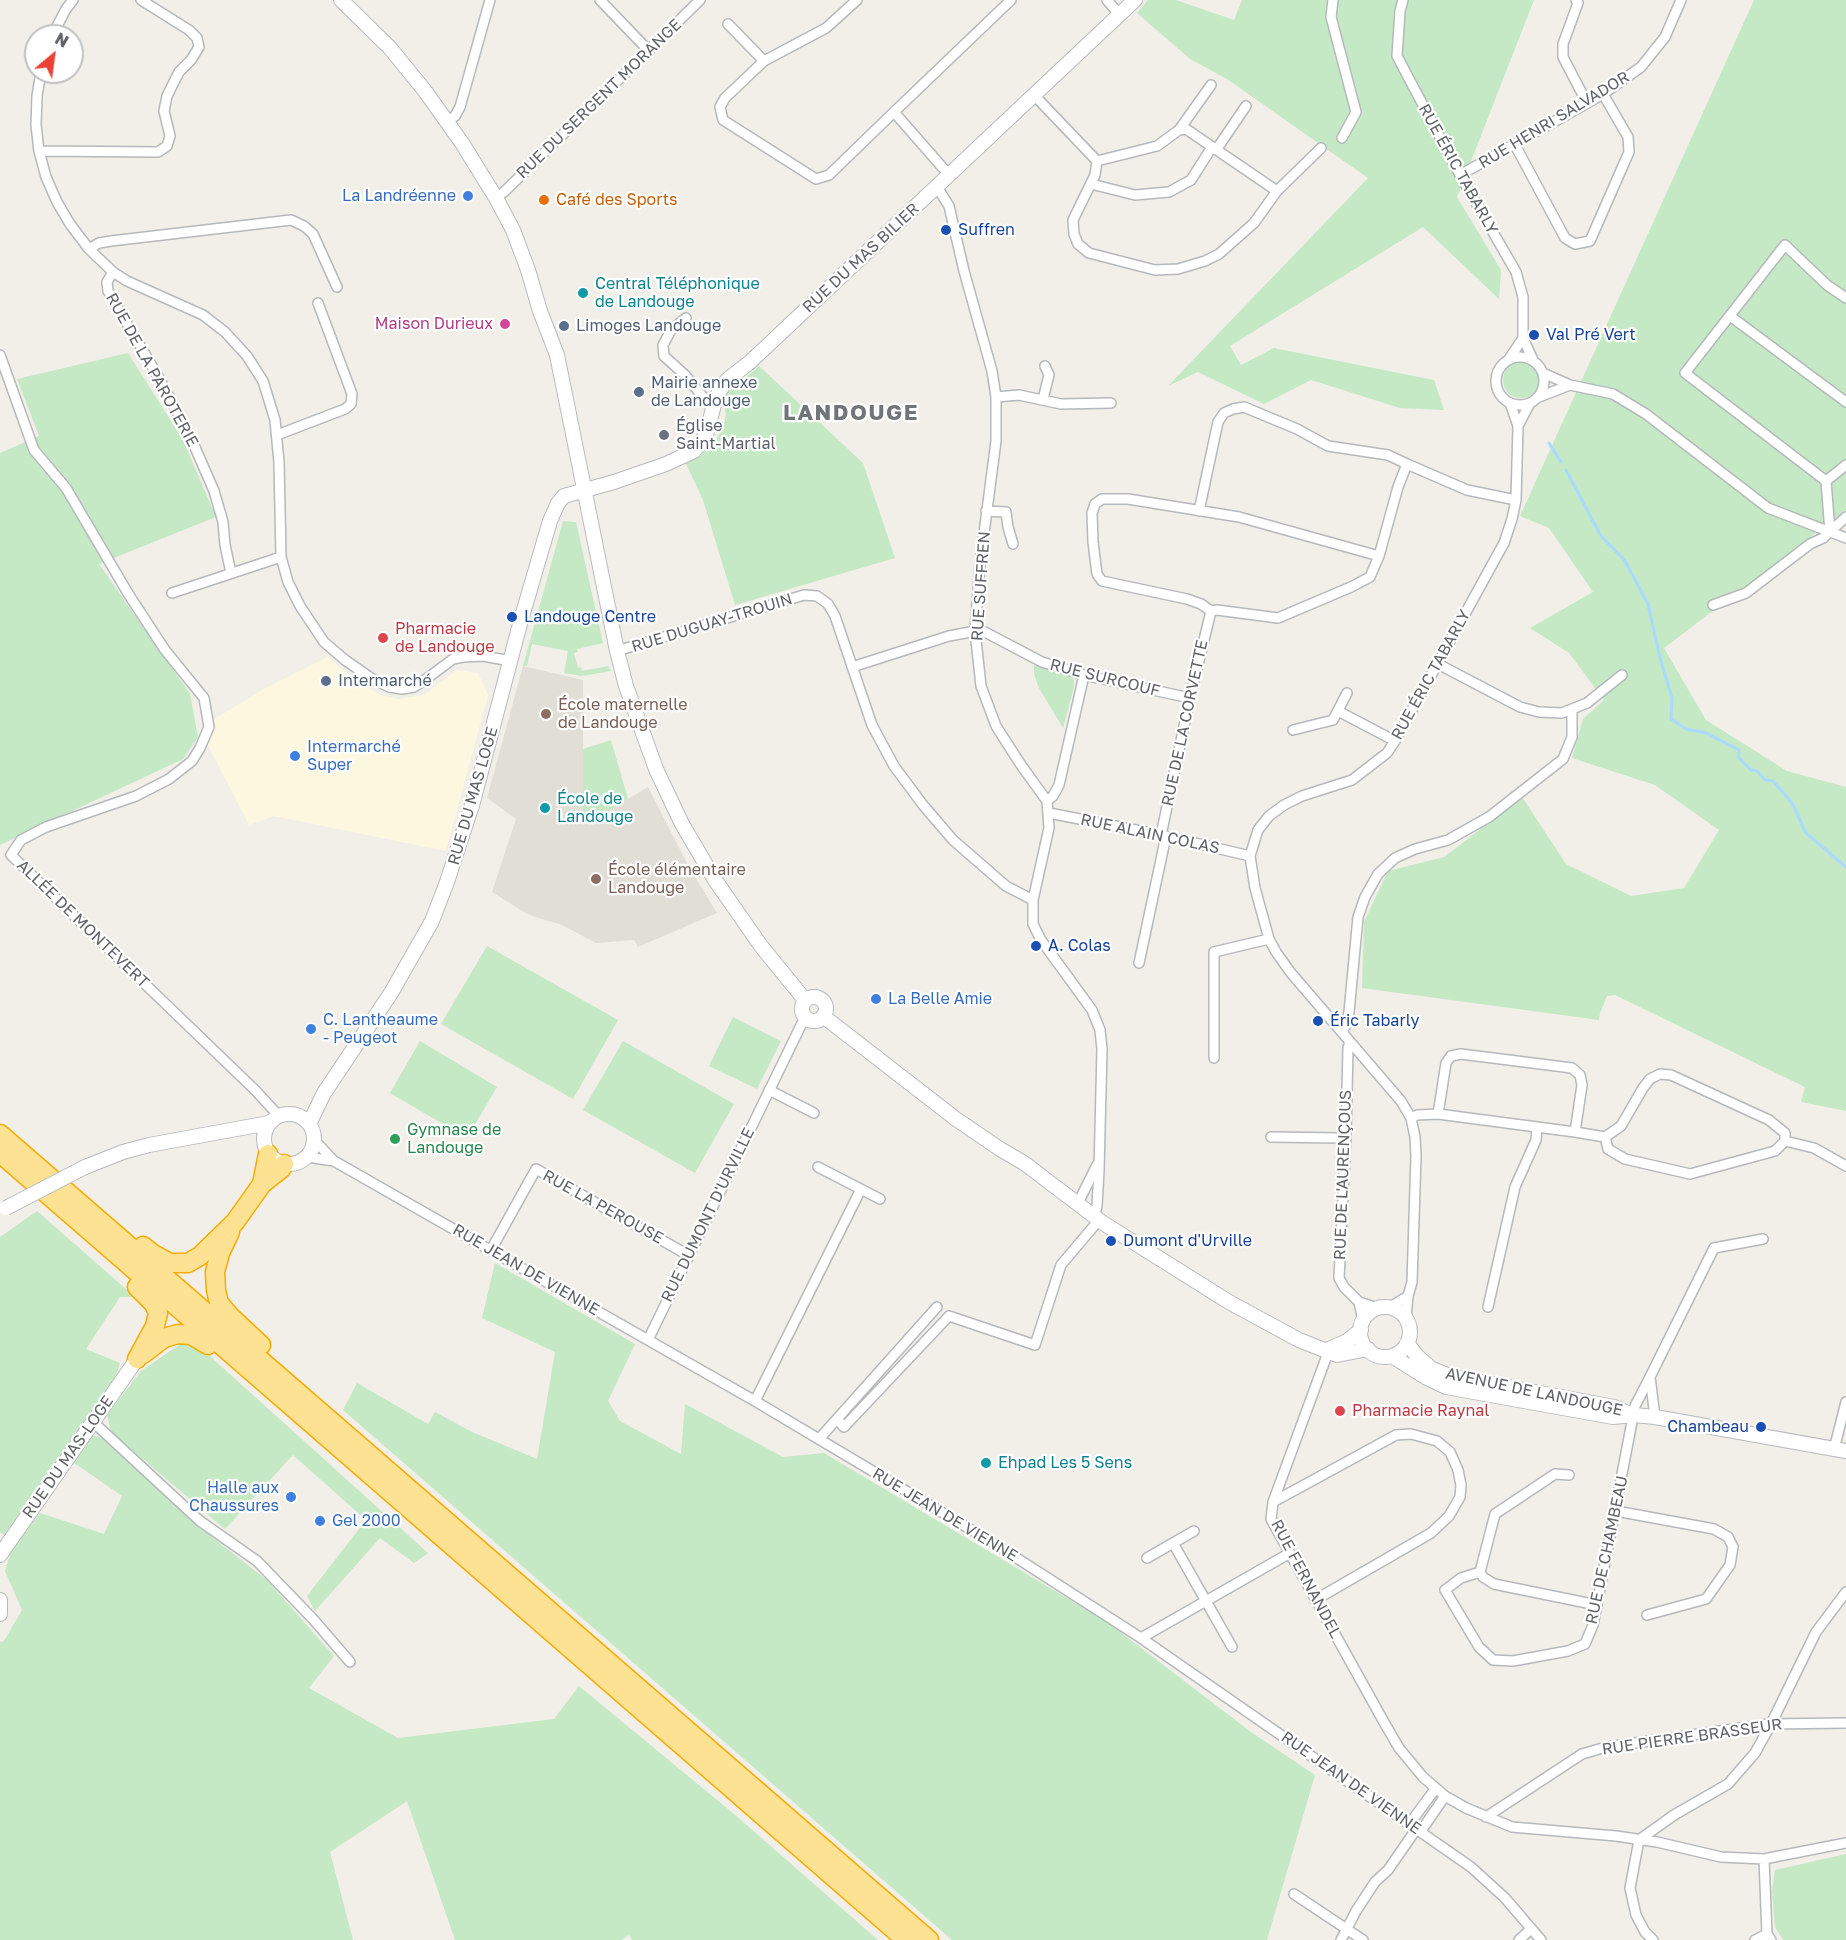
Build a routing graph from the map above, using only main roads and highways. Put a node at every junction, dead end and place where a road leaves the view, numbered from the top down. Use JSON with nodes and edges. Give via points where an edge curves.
{"nodes":[{"id":1,"x":341,"y":0,"type":"edge"},
{"id":2,"x":1135,"y":0,"type":"edge"},
{"id":3,"x":585,"y":491,"type":"junction"},
{"id":4,"x":805,"y":1000,"type":"junction"},
{"id":5,"x":823,"y":1016,"type":"junction"},
{"id":6,"x":324,"y":1094,"type":"junction"},
{"id":7,"x":294,"y":1114,"type":"junction"},
{"id":8,"x":274,"y":1119,"type":"junction"},
{"id":9,"x":309,"y":1124,"type":"junction"},
{"id":10,"x":246,"y":1128,"type":"junction"},
{"id":11,"x":0,"y":1129,"type":"edge"},
{"id":12,"x":0,"y":1134,"type":"edge"},
{"id":13,"x":267,"y":1150,"type":"junction"},
{"id":14,"x":0,"y":1153,"type":"edge"},
{"id":15,"x":284,"y":1164,"type":"junction"},
{"id":16,"x":262,"y":1184,"type":"junction"},
{"id":17,"x":3,"y":1210,"type":"edge"},
{"id":18,"x":74,"y":1218,"type":"junction"},
{"id":19,"x":235,"y":1222,"type":"junction"},
{"id":20,"x":1362,"y":1325,"type":"junction"},
{"id":21,"x":1407,"y":1343,"type":"junction"},
{"id":22,"x":1368,"y":1349,"type":"junction"},
{"id":23,"x":1327,"y":1350,"type":"junction"},
{"id":24,"x":1392,"y":1356,"type":"junction"},
{"id":25,"x":137,"y":1359,"type":"junction"},
{"id":26,"x":269,"y":1388,"type":"junction"},
{"id":27,"x":1634,"y":1415,"type":"junction"},
{"id":28,"x":331,"y":1421,"type":"junction"},
{"id":29,"x":1840,"y":1450,"type":"edge"},
{"id":30,"x":0,"y":1555,"type":"edge"},
{"id":31,"x":0,"y":1600,"type":"edge"},
{"id":32,"x":0,"y":1614,"type":"edge"},
{"id":33,"x":906,"y":1940,"type":"edge"},
{"id":34,"x":929,"y":1940,"type":"edge"}],
"edges":[{"from":1,"to":3,"type":"main road","via":[[390,48],[425,91],[496,198],[522,252],[553,343]]},
{"from":2,"to":3,"type":"main road","name":"RUE DU MAS BILIER","via":[[727,380],[715,401],[706,435],[694,451]]},
{"from":3,"to":4,"type":"main road","via":[[617,651],[656,769],[682,824],[724,894]]},
{"from":3,"to":6,"type":"main road","name":"RUE DU MAS LOGE","via":[[564,496],[554,512],[473,802],[432,921],[391,993]]},
{"from":4,"to":5,"type":"main road","via":[[820,998],[825,1005]]},
{"from":4,"to":5,"type":"main road","via":[[805,1017],[816,1020]]},
{"from":5,"to":23,"type":"main road","via":[[956,1119],[1024,1163],[1096,1218],[1229,1302],[1299,1340]]},
{"from":6,"to":7,"type":"main road","name":"RUE DU MAS LOGE"},
{"from":6,"to":9,"type":"main road","name":"RUE DU MAS LOGE"},
{"from":7,"to":8,"type":"main road"},
{"from":7,"to":9,"type":"main road"},
{"from":8,"to":10,"type":"main road"},
{"from":8,"to":13,"type":"main road","via":[[264,1135]]},
{"from":9,"to":15,"type":"main road","via":[[314,1142],[307,1157]]},
{"from":10,"to":13,"type":"main road"},
{"from":10,"to":17,"type":"main road","bridge":true,"via":[[123,1152],[85,1167]]},
{"from":11,"to":19,"type":"highway","via":[[26,1146],[153,1254],[170,1263],[189,1263]]},
{"from":12,"to":28,"type":"highway"},
{"from":13,"to":15,"type":"main road"},
{"from":13,"to":16,"type":"highway"},
{"from":14,"to":18,"type":"highway"},
{"from":15,"to":16,"type":"highway"},
{"from":16,"to":19,"type":"highway"},
{"from":18,"to":25,"type":"highway","via":[[96,1249],[154,1304],[158,1313],[155,1326]]},
{"from":18,"to":26,"type":"highway"},
{"from":19,"to":28,"type":"highway","via":[[215,1272],[219,1303],[320,1402]]},
{"from":20,"to":21,"type":"main road","via":[[1367,1315],[1384,1308],[1396,1309],[1406,1317],[1410,1330]]},
{"from":20,"to":22,"type":"main road","via":[[1361,1337]]},
{"from":20,"to":23,"type":"main road","via":[[1347,1341]]},
{"from":21,"to":24,"type":"main road"},
{"from":21,"to":27,"type":"main road","name":"AVENUE DE LANDOUGE","via":[[1432,1369],[1450,1376],[1614,1407]]},
{"from":22,"to":23,"type":"main road","via":[[1337,1355]]},
{"from":22,"to":24,"type":"main road","via":[[1378,1356]]},
{"from":24,"to":27,"type":"main road","name":"AVENUE DE LANDOUGE","via":[[1446,1387],[1613,1417]]},
{"from":25,"to":26,"type":"highway","via":[[164,1338],[191,1335],[237,1371]]},
{"from":25,"to":30,"type":"main road","name":"RUE DU MAS-LOGE"},
{"from":26,"to":33,"type":"highway"},
{"from":27,"to":29,"type":"main road"},
{"from":28,"to":34,"type":"highway"},
{"from":31,"to":32,"type":"main road"}]}
